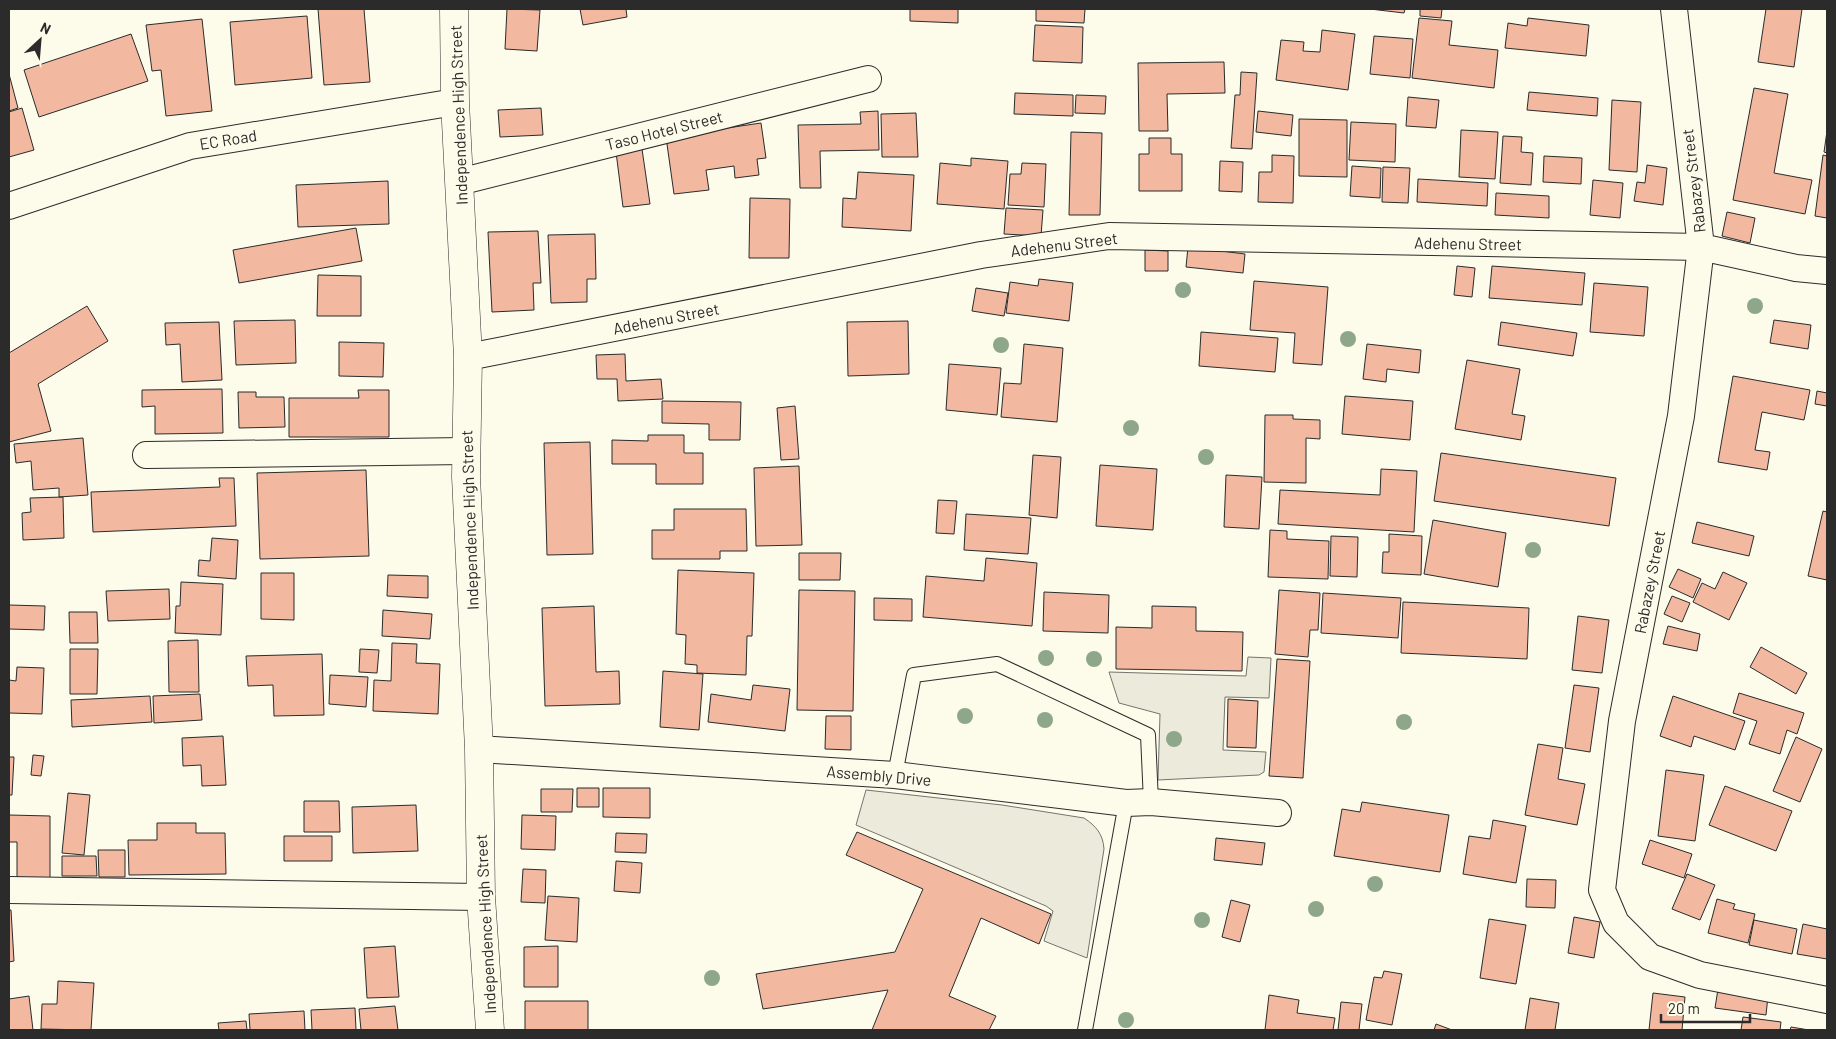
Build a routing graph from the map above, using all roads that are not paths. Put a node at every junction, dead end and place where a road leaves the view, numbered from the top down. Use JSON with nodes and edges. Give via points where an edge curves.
{"nodes":[{"id":1,"x":454,"y":9,"type":"edge"},
{"id":2,"x":1674,"y":9,"type":"edge"},
{"id":3,"x":868,"y":79,"type":"dead end"},
{"id":4,"x":455,"y":102,"type":"junction"},
{"id":5,"x":460,"y":182,"type":"junction"},
{"id":6,"x":9,"y":206,"type":"edge"},
{"id":7,"x":1701,"y":247,"type":"junction"},
{"id":8,"x":1827,"y":271,"type":"edge"},
{"id":9,"x":468,"y":357,"type":"junction"},
{"id":10,"x":466,"y":451,"type":"junction"},
{"id":11,"x":146,"y":454,"type":"dead end"},
{"id":12,"x":479,"y":749,"type":"junction"},
{"id":13,"x":895,"y":775,"type":"junction"},
{"id":14,"x":1138,"y":802,"type":"junction"},
{"id":15,"x":1278,"y":813,"type":"dead end"},
{"id":16,"x":9,"y":890,"type":"edge"},
{"id":17,"x":481,"y":897,"type":"junction"},
{"id":18,"x":1827,"y":1000,"type":"edge"},
{"id":19,"x":490,"y":1030,"type":"edge"},
{"id":20,"x":1085,"y":1030,"type":"edge"}],
"edges":[{"from":1,"to":4,"type":"main road","name":"Independence High Street"},
{"from":2,"to":7,"type":"street","name":"Rabazey Street"},
{"from":3,"to":5,"type":"street","name":"Taso Hotel Street"},
{"from":4,"to":5,"type":"main road","name":"Independence High Street"},
{"from":4,"to":6,"type":"street","name":"EC Road","via":[[190,146]]},
{"from":5,"to":9,"type":"main road","name":"Independence High Street"},
{"from":7,"to":8,"type":"street","name":"Adehenu Street","via":[[1796,268]]},
{"from":7,"to":9,"type":"street","name":"Adehenu Street","via":[[1109,236],[981,254]]},
{"from":7,"to":18,"type":"street","name":"Rabazey Street","via":[[1681,416],[1622,721],[1602,890],[1616,923],[1650,957],[1700,975]]},
{"from":9,"to":10,"type":"main road","name":"Independence High Street"},
{"from":10,"to":11,"type":"street"},
{"from":10,"to":12,"type":"main road","name":"Independence High Street"},
{"from":12,"to":13,"type":"street","name":"Assembly Drive"},
{"from":12,"to":17,"type":"main road","name":"Independence High Street"},
{"from":13,"to":14,"type":"street","name":"Assembly Drive"},
{"from":13,"to":14,"type":"lane","via":[[914,675],[996,664],[1148,735]]},
{"from":14,"to":15,"type":"street","name":"Assembly Drive"},
{"from":14,"to":20,"type":"lane"},
{"from":16,"to":17,"type":"street"},
{"from":17,"to":19,"type":"main road","name":"Independence High Street"}]}
